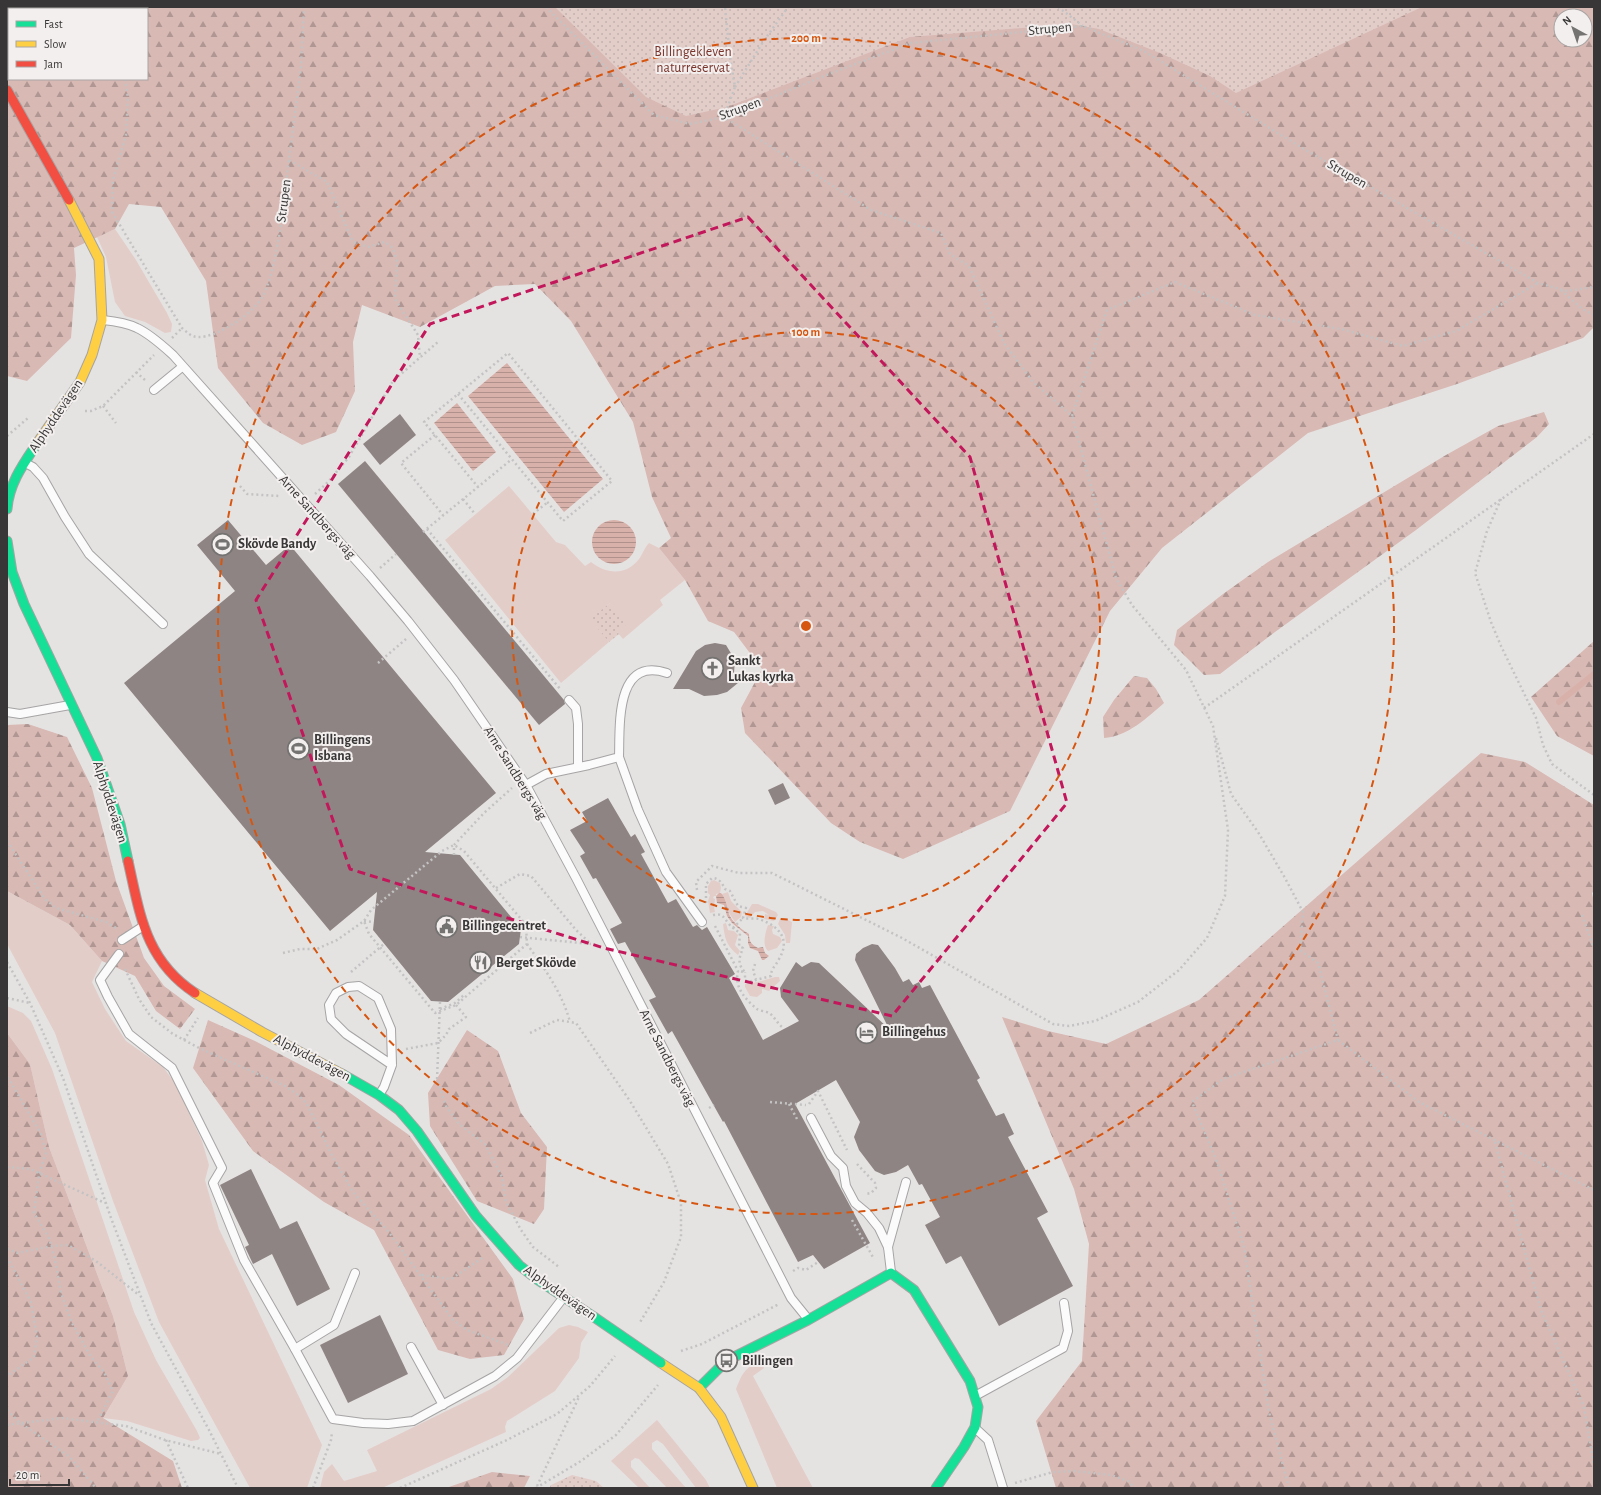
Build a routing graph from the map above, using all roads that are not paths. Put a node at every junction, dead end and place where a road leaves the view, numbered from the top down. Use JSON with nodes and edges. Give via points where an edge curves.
{"nodes":[{"id":1,"x":7,"y":90,"type":"edge"},
{"id":2,"x":102,"y":320,"type":"junction"},
{"id":3,"x":182,"y":367,"type":"junction"},
{"id":4,"x":154,"y":390,"type":"dead end"},
{"id":5,"x":24,"y":463,"type":"junction"},
{"id":6,"x":7,"y":509,"type":"edge"},
{"id":7,"x":7,"y":541,"type":"edge"},
{"id":8,"x":163,"y":624,"type":"dead end"},
{"id":9,"x":667,"y":673,"type":"dead end"},
{"id":10,"x":569,"y":700,"type":"road end"},
{"id":11,"x":71,"y":705,"type":"junction"},
{"id":12,"x":7,"y":712,"type":"edge"},
{"id":13,"x":618,"y":757,"type":"junction"},
{"id":14,"x":578,"y":767,"type":"junction"},
{"id":15,"x":526,"y":786,"type":"junction"},
{"id":16,"x":702,"y":922,"type":"road end"},
{"id":17,"x":143,"y":926,"type":"junction"},
{"id":18,"x":122,"y":940,"type":"road end"},
{"id":19,"x":119,"y":954,"type":"road end"},
{"id":20,"x":392,"y":1065,"type":"junction"},
{"id":21,"x":379,"y":1095,"type":"junction"},
{"id":22,"x":811,"y":1118,"type":"dead end"},
{"id":23,"x":906,"y":1182,"type":"dead end"},
{"id":24,"x":888,"y":1246,"type":"junction"},
{"id":25,"x":355,"y":1273,"type":"dead end"},
{"id":26,"x":891,"y":1273,"type":"junction"},
{"id":27,"x":564,"y":1298,"type":"junction"},
{"id":28,"x":1064,"y":1303,"type":"dead end"},
{"id":29,"x":808,"y":1320,"type":"junction"},
{"id":30,"x":411,"y":1347,"type":"dead end"},
{"id":31,"x":295,"y":1349,"type":"junction"},
{"id":32,"x":699,"y":1388,"type":"junction"},
{"id":33,"x":975,"y":1396,"type":"junction"},
{"id":34,"x":443,"y":1405,"type":"junction"},
{"id":35,"x":975,"y":1427,"type":"junction"},
{"id":36,"x":753,"y":1488,"type":"edge"},
{"id":37,"x":936,"y":1488,"type":"edge"},
{"id":38,"x":1003,"y":1488,"type":"edge"}],
"edges":[{"from":1,"to":2,"type":"street","name":"Alphyddevägen","via":[[58,178],[99,259]]},
{"from":2,"to":3,"type":"lane","name":"Arne Sandbergs väg","via":[[137,328],[163,346]]},
{"from":2,"to":5,"type":"street","name":"Alphyddevägen","via":[[92,355],[80,382]]},
{"from":3,"to":4,"type":"lane"},
{"from":3,"to":15,"type":"lane","name":"Arne Sandbergs väg","via":[[408,621],[454,680]]},
{"from":5,"to":6,"type":"street","name":"Alphyddevägen","via":[[12,485]]},
{"from":5,"to":8,"type":"lane","via":[[33,467],[43,478],[89,554]]},
{"from":7,"to":11,"type":"street","name":"Alphyddevägen","via":[[12,572],[24,604]]},
{"from":9,"to":13,"type":"lane","via":[[657,670],[642,672],[631,680],[626,688],[622,700]]},
{"from":10,"to":14,"type":"lane","via":[[576,708]]},
{"from":11,"to":12,"type":"lane","via":[[20,714]]},
{"from":11,"to":17,"type":"street","name":"Alphyddevägen","via":[[97,758],[120,824]]},
{"from":13,"to":14,"type":"lane"},
{"from":13,"to":16,"type":"lane","via":[[666,872]]},
{"from":14,"to":15,"type":"lane","via":[[546,774]]},
{"from":15,"to":29,"type":"lane","name":"Arne Sandbergs väg","via":[[576,878],[780,1278]]},
{"from":17,"to":18,"type":"lane"},
{"from":17,"to":21,"type":"street","name":"Alphyddevägen","via":[[158,957],[174,977],[193,992],[248,1025]]},
{"from":19,"to":31,"type":"lane","via":[[100,980],[108,998],[129,1034],[172,1068],[222,1168],[213,1182],[244,1260]]},
{"from":20,"to":20,"type":"lane","via":[[391,1028],[378,998],[359,986],[348,987],[336,994],[329,1005],[331,1020],[346,1034]]},
{"from":20,"to":21,"type":"lane"},
{"from":21,"to":27,"type":"street","name":"Alphyddevägen","via":[[399,1110],[417,1131],[476,1216],[519,1265]]},
{"from":22,"to":24,"type":"lane","via":[[831,1156],[843,1168],[846,1186],[855,1203],[879,1228]]},
{"from":23,"to":24,"type":"lane"},
{"from":24,"to":26,"type":"lane"},
{"from":25,"to":31,"type":"lane","via":[[334,1325]]},
{"from":26,"to":29,"type":"street"},
{"from":26,"to":33,"type":"street","via":[[914,1290],[970,1381]]},
{"from":27,"to":32,"type":"street","name":"Alphyddevägen","bridge":true},
{"from":27,"to":34,"type":"lane","via":[[517,1358],[495,1376]]},
{"from":28,"to":33,"type":"lane","via":[[1068,1331],[1063,1348]]},
{"from":29,"to":32,"type":"street","via":[[726,1361]]},
{"from":30,"to":34,"type":"lane"},
{"from":31,"to":34,"type":"lane","via":[[333,1419],[388,1424],[413,1421]]},
{"from":32,"to":36,"type":"street","name":"Alphyddevägen","via":[[721,1417]]},
{"from":33,"to":35,"type":"street","via":[[978,1407]]},
{"from":35,"to":37,"type":"street"},
{"from":35,"to":38,"type":"lane","via":[[988,1440]]}]}
